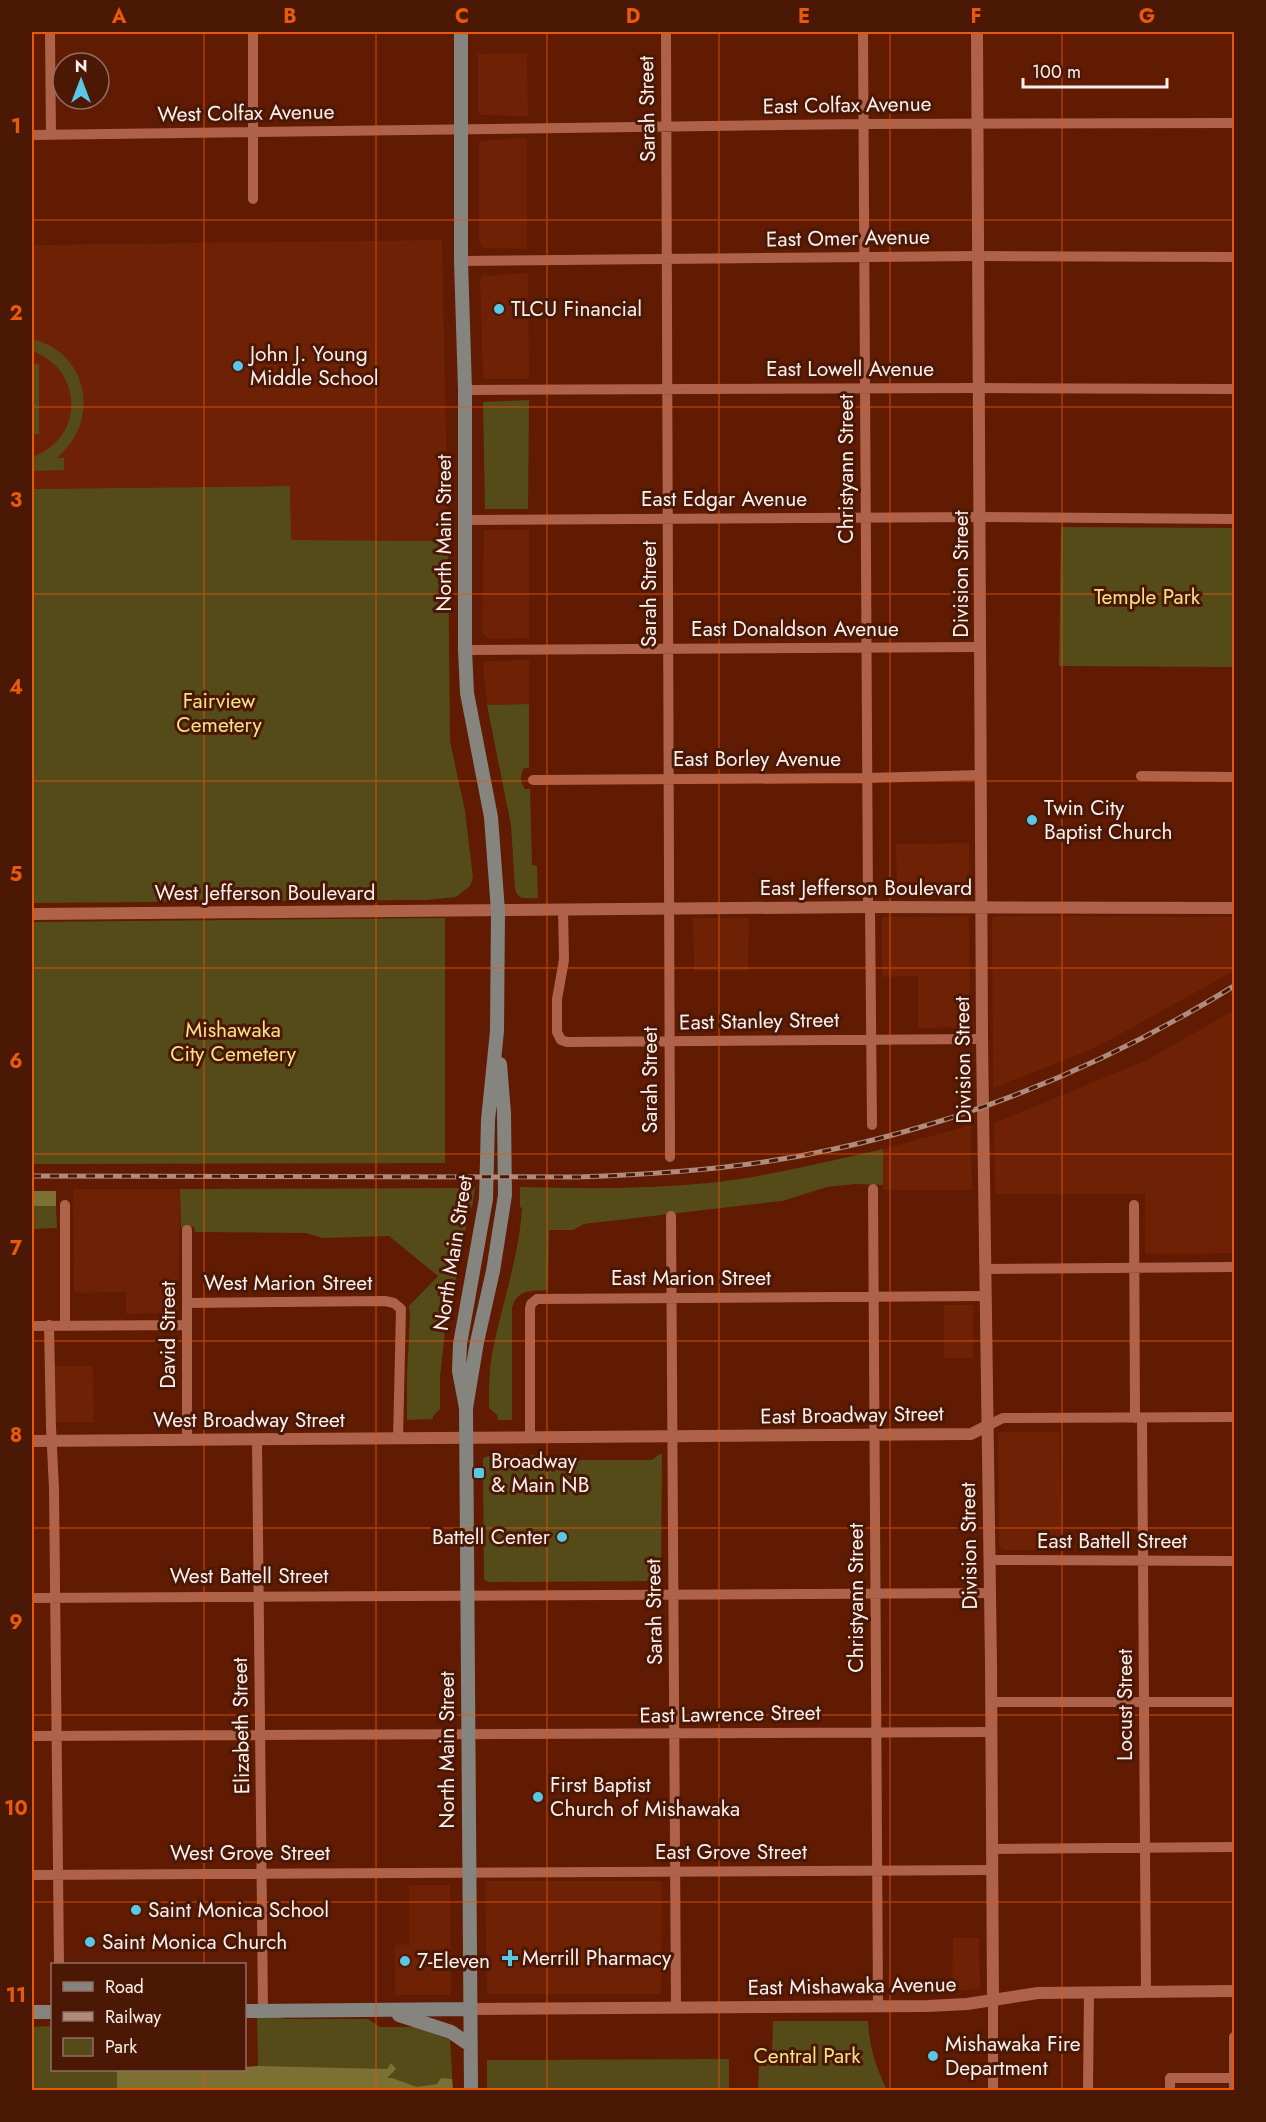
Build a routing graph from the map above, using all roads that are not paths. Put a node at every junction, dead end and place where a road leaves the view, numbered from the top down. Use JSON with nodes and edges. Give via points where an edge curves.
{"nodes":[{"id":1,"x":50,"y":32,"type":"edge"},
{"id":2,"x":253,"y":32,"type":"edge"},
{"id":3,"x":461,"y":32,"type":"edge"},
{"id":4,"x":666,"y":32,"type":"edge"},
{"id":5,"x":863,"y":32,"type":"edge"},
{"id":6,"x":977,"y":32,"type":"edge"},
{"id":7,"x":978,"y":123,"type":"junction"},
{"id":8,"x":1234,"y":123,"type":"edge"},
{"id":9,"x":864,"y":124,"type":"junction"},
{"id":10,"x":667,"y":126,"type":"junction"},
{"id":11,"x":460,"y":129,"type":"junction"},
{"id":12,"x":254,"y":132,"type":"junction"},
{"id":13,"x":32,"y":135,"type":"edge"},
{"id":14,"x":51,"y":135,"type":"junction"},
{"id":15,"x":253,"y":198,"type":"dead end"},
{"id":16,"x":978,"y":256,"type":"junction"},
{"id":17,"x":865,"y":257,"type":"junction"},
{"id":18,"x":1234,"y":257,"type":"edge"},
{"id":19,"x":668,"y":259,"type":"junction"},
{"id":20,"x":461,"y":261,"type":"junction"},
{"id":21,"x":866,"y":388,"type":"junction"},
{"id":22,"x":979,"y":388,"type":"junction"},
{"id":23,"x":1234,"y":389,"type":"edge"},
{"id":24,"x":465,"y":390,"type":"junction"},
{"id":25,"x":668,"y":390,"type":"junction"},
{"id":26,"x":866,"y":517,"type":"junction"},
{"id":27,"x":980,"y":517,"type":"junction"},
{"id":28,"x":668,"y":519,"type":"junction"},
{"id":29,"x":1234,"y":519,"type":"edge"},
{"id":30,"x":465,"y":520,"type":"junction"},
{"id":31,"x":867,"y":647,"type":"junction"},
{"id":32,"x":981,"y":647,"type":"junction"},
{"id":33,"x":669,"y":649,"type":"junction"},
{"id":34,"x":465,"y":650,"type":"junction"},
{"id":35,"x":981,"y":775,"type":"junction"},
{"id":36,"x":1141,"y":776,"type":"dead end"},
{"id":37,"x":1234,"y":777,"type":"edge"},
{"id":38,"x":867,"y":778,"type":"junction"},
{"id":39,"x":670,"y":779,"type":"junction"},
{"id":40,"x":533,"y":780,"type":"dead end"},
{"id":41,"x":869,"y":907,"type":"junction"},
{"id":42,"x":981,"y":907,"type":"junction"},
{"id":43,"x":670,"y":908,"type":"junction"},
{"id":44,"x":1234,"y":908,"type":"edge"},
{"id":45,"x":563,"y":910,"type":"junction"},
{"id":46,"x":498,"y":911,"type":"junction"},
{"id":47,"x":32,"y":914,"type":"edge"},
{"id":48,"x":982,"y":1039,"type":"junction"},
{"id":49,"x":871,"y":1040,"type":"junction"},
{"id":50,"x":670,"y":1042,"type":"junction"},
{"id":51,"x":872,"y":1125,"type":"dead end"},
{"id":52,"x":670,"y":1157,"type":"dead end"},
{"id":53,"x":873,"y":1189,"type":"dead end"},
{"id":54,"x":1134,"y":1205,"type":"dead end"},
{"id":55,"x":65,"y":1206,"type":"dead end"},
{"id":56,"x":671,"y":1216,"type":"dead end"},
{"id":57,"x":187,"y":1230,"type":"dead end"},
{"id":58,"x":1234,"y":1267,"type":"edge"},
{"id":59,"x":1135,"y":1268,"type":"junction"},
{"id":60,"x":986,"y":1269,"type":"junction"},
{"id":61,"x":986,"y":1296,"type":"junction"},
{"id":62,"x":873,"y":1297,"type":"junction"},
{"id":63,"x":671,"y":1298,"type":"junction"},
{"id":64,"x":187,"y":1303,"type":"junction"},
{"id":65,"x":50,"y":1325,"type":"junction"},
{"id":66,"x":65,"y":1325,"type":"junction"},
{"id":67,"x":186,"y":1325,"type":"junction"},
{"id":68,"x":32,"y":1326,"type":"edge"},
{"id":69,"x":1234,"y":1417,"type":"edge"},
{"id":70,"x":1138,"y":1418,"type":"junction"},
{"id":71,"x":987,"y":1426,"type":"junction"},
{"id":72,"x":874,"y":1435,"type":"junction"},
{"id":73,"x":672,"y":1436,"type":"junction"},
{"id":74,"x":466,"y":1438,"type":"junction"},
{"id":75,"x":530,"y":1438,"type":"junction"},
{"id":76,"x":398,"y":1439,"type":"junction"},
{"id":77,"x":188,"y":1440,"type":"junction"},
{"id":78,"x":257,"y":1440,"type":"junction"},
{"id":79,"x":32,"y":1441,"type":"edge"},
{"id":80,"x":53,"y":1441,"type":"junction"},
{"id":81,"x":989,"y":1560,"type":"junction"},
{"id":82,"x":1144,"y":1561,"type":"junction"},
{"id":83,"x":1234,"y":1561,"type":"edge"},
{"id":84,"x":990,"y":1593,"type":"junction"},
{"id":85,"x":672,"y":1594,"type":"junction"},
{"id":86,"x":259,"y":1595,"type":"junction"},
{"id":87,"x":467,"y":1595,"type":"junction"},
{"id":88,"x":876,"y":1595,"type":"junction"},
{"id":89,"x":56,"y":1597,"type":"junction"},
{"id":90,"x":32,"y":1598,"type":"edge"},
{"id":91,"x":991,"y":1702,"type":"junction"},
{"id":92,"x":1234,"y":1702,"type":"edge"},
{"id":93,"x":1145,"y":1703,"type":"junction"},
{"id":94,"x":876,"y":1732,"type":"junction"},
{"id":95,"x":992,"y":1732,"type":"junction"},
{"id":96,"x":468,"y":1734,"type":"junction"},
{"id":97,"x":674,"y":1734,"type":"junction"},
{"id":98,"x":260,"y":1735,"type":"junction"},
{"id":99,"x":32,"y":1736,"type":"edge"},
{"id":100,"x":56,"y":1736,"type":"junction"},
{"id":101,"x":1234,"y":1846,"type":"edge"},
{"id":102,"x":1145,"y":1848,"type":"junction"},
{"id":103,"x":992,"y":1849,"type":"junction"},
{"id":104,"x":992,"y":1870,"type":"junction"},
{"id":105,"x":675,"y":1871,"type":"junction"},
{"id":106,"x":878,"y":1871,"type":"junction"},
{"id":107,"x":262,"y":1872,"type":"junction"},
{"id":108,"x":469,"y":1872,"type":"junction"},
{"id":109,"x":32,"y":1875,"type":"edge"},
{"id":110,"x":58,"y":1875,"type":"junction"},
{"id":111,"x":59,"y":1963,"type":"edge"},
{"id":112,"x":1234,"y":1991,"type":"edge"},
{"id":113,"x":1089,"y":1992,"type":"junction"},
{"id":114,"x":1146,"y":1992,"type":"junction"},
{"id":115,"x":993,"y":2000,"type":"junction"},
{"id":116,"x":878,"y":2006,"type":"junction"},
{"id":117,"x":676,"y":2008,"type":"junction"},
{"id":118,"x":470,"y":2009,"type":"junction"},
{"id":119,"x":246,"y":2011,"type":"edge"},
{"id":120,"x":263,"y":2011,"type":"junction"},
{"id":121,"x":382,"y":2011,"type":"junction"},
{"id":122,"x":32,"y":2012,"type":"edge"},
{"id":123,"x":51,"y":2012,"type":"edge"},
{"id":124,"x":1234,"y":2037,"type":"edge"},
{"id":125,"x":470,"y":2045,"type":"junction"},
{"id":126,"x":1234,"y":2078,"type":"edge"},
{"id":127,"x":993,"y":2088,"type":"dead end"},
{"id":128,"x":471,"y":2090,"type":"edge"},
{"id":129,"x":1088,"y":2091,"type":"edge"},
{"id":130,"x":1170,"y":2091,"type":"edge"},
{"id":131,"x":1234,"y":2091,"type":"edge"}],
"edges":[{"from":1,"to":14,"type":"street"},
{"from":2,"to":12,"type":"street"},
{"from":3,"to":11,"type":"main road","name":"North Main Street"},
{"from":4,"to":10,"type":"street","name":"Sarah Street"},
{"from":5,"to":9,"type":"street","name":"Christyann Street"},
{"from":6,"to":7,"type":"street","name":"Division Street"},
{"from":7,"to":8,"type":"street","name":"East Colfax Avenue"},
{"from":7,"to":9,"type":"street","name":"East Colfax Avenue"},
{"from":7,"to":16,"type":"street","name":"Division Street"},
{"from":9,"to":10,"type":"street","name":"East Colfax Avenue"},
{"from":9,"to":17,"type":"street","name":"Christyann Street"},
{"from":10,"to":11,"type":"street","name":"East Colfax Avenue"},
{"from":10,"to":19,"type":"street","name":"Sarah Street"},
{"from":11,"to":12,"type":"street","name":"West Colfax Avenue"},
{"from":11,"to":20,"type":"main road","name":"North Main Street"},
{"from":12,"to":14,"type":"street","name":"West Colfax Avenue"},
{"from":12,"to":15,"type":"street"},
{"from":13,"to":14,"type":"street","name":"West Colfax Avenue"},
{"from":16,"to":17,"type":"street","name":"East Omer Avenue"},
{"from":16,"to":18,"type":"street","name":"East Omer Avenue"},
{"from":16,"to":22,"type":"street","name":"Division Street"},
{"from":17,"to":19,"type":"street","name":"East Omer Avenue"},
{"from":17,"to":21,"type":"street","name":"Christyann Street"},
{"from":19,"to":20,"type":"street","name":"East Omer Avenue"},
{"from":19,"to":25,"type":"street","name":"Sarah Street"},
{"from":20,"to":24,"type":"main road","name":"North Main Street"},
{"from":21,"to":22,"type":"street","name":"East Lowell Avenue"},
{"from":21,"to":25,"type":"street","name":"East Lowell Avenue"},
{"from":21,"to":26,"type":"street","name":"Christyann Street"},
{"from":22,"to":23,"type":"street","name":"East Lowell Avenue"},
{"from":22,"to":27,"type":"street","name":"Division Street"},
{"from":24,"to":25,"type":"street","name":"East Lowell Avenue"},
{"from":24,"to":30,"type":"main road","name":"North Main Street"},
{"from":25,"to":28,"type":"street","name":"Sarah Street"},
{"from":26,"to":27,"type":"street","name":"East Edgar Avenue"},
{"from":26,"to":28,"type":"street","name":"East Edgar Avenue"},
{"from":26,"to":31,"type":"street","name":"Christyann Street"},
{"from":27,"to":29,"type":"street","name":"East Edgar Avenue"},
{"from":27,"to":32,"type":"street","name":"Division Street"},
{"from":28,"to":30,"type":"street","name":"East Edgar Avenue"},
{"from":28,"to":33,"type":"street","name":"Sarah Street"},
{"from":30,"to":34,"type":"main road","name":"North Main Street"},
{"from":31,"to":32,"type":"street","name":"East Donaldson Avenue"},
{"from":31,"to":33,"type":"street","name":"East Donaldson Avenue"},
{"from":31,"to":38,"type":"street","name":"Christyann Street"},
{"from":32,"to":35,"type":"street","name":"Division Street"},
{"from":33,"to":34,"type":"street","name":"East Donaldson Avenue"},
{"from":33,"to":39,"type":"street","name":"Sarah Street"},
{"from":34,"to":46,"type":"main road","name":"North Main Street","via":[[470,711],[491,817]]},
{"from":35,"to":38,"type":"street","name":"East Borley Avenue"},
{"from":35,"to":42,"type":"street","name":"Division Street"},
{"from":36,"to":37,"type":"street"},
{"from":38,"to":39,"type":"street","name":"East Borley Avenue"},
{"from":38,"to":41,"type":"street","name":"Christyann Street"},
{"from":39,"to":40,"type":"street","name":"East Borley Avenue"},
{"from":39,"to":43,"type":"street","name":"Sarah Street"},
{"from":41,"to":42,"type":"street","name":"East Jefferson Boulevard"},
{"from":41,"to":43,"type":"street","name":"East Jefferson Boulevard"},
{"from":41,"to":49,"type":"street","name":"Christyann Street"},
{"from":42,"to":44,"type":"street","name":"East Jefferson Boulevard"},
{"from":42,"to":48,"type":"street","name":"Division Street"},
{"from":43,"to":45,"type":"street","name":"East Jefferson Boulevard"},
{"from":43,"to":50,"type":"street","name":"Sarah Street"},
{"from":45,"to":46,"type":"street","name":"East Jefferson Boulevard"},
{"from":45,"to":50,"type":"street","name":"East Stanley Street","via":[[564,960],[557,999],[557,1032],[561,1040]]},
{"from":46,"to":47,"type":"street","name":"West Jefferson Boulevard"},
{"from":46,"to":74,"type":"main road","name":"North Main Street","via":[[497,1032],[488,1120],[486,1199],[460,1344]]},
{"from":48,"to":49,"type":"street","name":"East Stanley Street"},
{"from":48,"to":60,"type":"street","name":"Division Street"},
{"from":49,"to":50,"type":"street","name":"East Stanley Street"},
{"from":49,"to":51,"type":"street","name":"Christyann Street"},
{"from":50,"to":52,"type":"street","name":"Sarah Street"},
{"from":53,"to":62,"type":"street","name":"Christyann Street"},
{"from":54,"to":59,"type":"street","name":"Locust Street"},
{"from":55,"to":66,"type":"street"},
{"from":56,"to":63,"type":"street","name":"Sarah Street"},
{"from":57,"to":64,"type":"street","name":"David Street"},
{"from":58,"to":59,"type":"street"},
{"from":59,"to":60,"type":"street"},
{"from":59,"to":70,"type":"street","name":"Locust Street"},
{"from":60,"to":61,"type":"street","name":"Division Street"},
{"from":61,"to":62,"type":"street","name":"East Marion Street"},
{"from":61,"to":71,"type":"street","name":"Division Street"},
{"from":62,"to":63,"type":"street","name":"East Marion Street"},
{"from":62,"to":72,"type":"street","name":"Christyann Street"},
{"from":63,"to":73,"type":"street","name":"Sarah Street"},
{"from":63,"to":75,"type":"street","name":"East Marion Street","via":[[534,1301],[530,1309]]},
{"from":64,"to":67,"type":"street","name":"David Street"},
{"from":64,"to":76,"type":"street","name":"West Marion Street","via":[[394,1303],[401,1309]]},
{"from":65,"to":66,"type":"street"},
{"from":65,"to":68,"type":"street"},
{"from":65,"to":80,"type":"street"},
{"from":66,"to":67,"type":"street"},
{"from":67,"to":77,"type":"street","name":"David Street"},
{"from":69,"to":70,"type":"street","name":"East Broadway Street"},
{"from":70,"to":71,"type":"street","name":"East Broadway Street","via":[[1003,1418]]},
{"from":70,"to":82,"type":"street","name":"Locust Street"},
{"from":71,"to":72,"type":"street","name":"East Broadway Street","via":[[971,1434]]},
{"from":71,"to":81,"type":"street","name":"Division Street"},
{"from":72,"to":73,"type":"street","name":"East Broadway Street"},
{"from":72,"to":88,"type":"street","name":"Christyann Street"},
{"from":73,"to":75,"type":"street","name":"East Broadway Street"},
{"from":73,"to":85,"type":"street","name":"Sarah Street"},
{"from":74,"to":75,"type":"street","name":"East Broadway Street"},
{"from":74,"to":76,"type":"street","name":"West Broadway Street"},
{"from":74,"to":87,"type":"main road","name":"North Main Street"},
{"from":76,"to":78,"type":"street","name":"West Broadway Street"},
{"from":77,"to":78,"type":"street","name":"West Broadway Street"},
{"from":77,"to":80,"type":"street","name":"West Broadway Street"},
{"from":78,"to":86,"type":"street","name":"Elizabeth Street"},
{"from":79,"to":80,"type":"street","name":"West Broadway Street"},
{"from":80,"to":89,"type":"street"},
{"from":81,"to":82,"type":"street","name":"East Battell Street"},
{"from":81,"to":84,"type":"street","name":"Division Street"},
{"from":82,"to":83,"type":"street","name":"East Battell Street"},
{"from":82,"to":93,"type":"street","name":"Locust Street"},
{"from":84,"to":88,"type":"street"},
{"from":84,"to":91,"type":"street","name":"Division Street"},
{"from":85,"to":87,"type":"street"},
{"from":85,"to":88,"type":"street"},
{"from":85,"to":97,"type":"street","name":"Sarah Street"},
{"from":86,"to":87,"type":"street","name":"West Battell Street"},
{"from":86,"to":89,"type":"street","name":"West Battell Street"},
{"from":86,"to":98,"type":"street","name":"Elizabeth Street"},
{"from":87,"to":96,"type":"main road","name":"North Main Street"},
{"from":88,"to":94,"type":"street","name":"Christyann Street"},
{"from":89,"to":90,"type":"street","name":"West Battell Street"},
{"from":89,"to":100,"type":"street"},
{"from":91,"to":93,"type":"street"},
{"from":91,"to":95,"type":"street","name":"Division Street"},
{"from":92,"to":93,"type":"street"},
{"from":93,"to":102,"type":"street","name":"Locust Street"},
{"from":94,"to":95,"type":"street","name":"East Lawrence Street"},
{"from":94,"to":97,"type":"street","name":"East Lawrence Street"},
{"from":94,"to":106,"type":"street","name":"Christyann Street"},
{"from":95,"to":103,"type":"street","name":"Division Street"},
{"from":96,"to":97,"type":"street","name":"East Lawrence Street"},
{"from":96,"to":98,"type":"street","name":"East Lawrence Street"},
{"from":96,"to":108,"type":"main road","name":"North Main Street"},
{"from":97,"to":105,"type":"street","name":"Sarah Street"},
{"from":98,"to":100,"type":"street","name":"East Lawrence Street"},
{"from":98,"to":107,"type":"street","name":"Elizabeth Street"},
{"from":99,"to":100,"type":"street","name":"East Lawrence Street"},
{"from":100,"to":110,"type":"street"},
{"from":101,"to":102,"type":"street"},
{"from":102,"to":103,"type":"street"},
{"from":102,"to":114,"type":"street","name":"Locust Street"},
{"from":103,"to":104,"type":"street","name":"Division Street"},
{"from":104,"to":106,"type":"street","name":"East Grove Street"},
{"from":104,"to":115,"type":"street","name":"Division Street"},
{"from":105,"to":106,"type":"street","name":"East Grove Street"},
{"from":105,"to":108,"type":"street","name":"East Grove Street"},
{"from":105,"to":117,"type":"street","name":"Sarah Street"},
{"from":106,"to":116,"type":"street","name":"Christyann Street"},
{"from":107,"to":108,"type":"street","name":"West Grove Street"},
{"from":107,"to":110,"type":"street","name":"West Grove Street"},
{"from":107,"to":120,"type":"street","name":"Elizabeth Street"},
{"from":108,"to":118,"type":"main road","name":"North Main Street"},
{"from":109,"to":110,"type":"street","name":"West Grove Street"},
{"from":110,"to":111,"type":"street"},
{"from":112,"to":114,"type":"street","name":"East Mishawaka Avenue"},
{"from":113,"to":114,"type":"street","name":"East Mishawaka Avenue"},
{"from":113,"to":115,"type":"street","name":"East Mishawaka Avenue","via":[[1030,1993]]},
{"from":113,"to":129,"type":"street"},
{"from":115,"to":116,"type":"street","name":"East Mishawaka Avenue","via":[[958,2005]]},
{"from":115,"to":127,"type":"street","name":"Division Street"},
{"from":116,"to":117,"type":"street","name":"East Mishawaka Avenue"},
{"from":117,"to":118,"type":"street","name":"East Mishawaka Avenue"},
{"from":118,"to":121,"type":"main road"},
{"from":118,"to":125,"type":"main road","name":"North Main Street"},
{"from":119,"to":120,"type":"main road"},
{"from":120,"to":121,"type":"main road"},
{"from":121,"to":125,"type":"main road","via":[[451,2032]]},
{"from":122,"to":123,"type":"main road"},
{"from":124,"to":126,"type":"street"},
{"from":125,"to":128,"type":"main road","name":"North Main Street"},
{"from":126,"to":130,"type":"street","via":[[1170,2078]]},
{"from":126,"to":131,"type":"street"}]}
